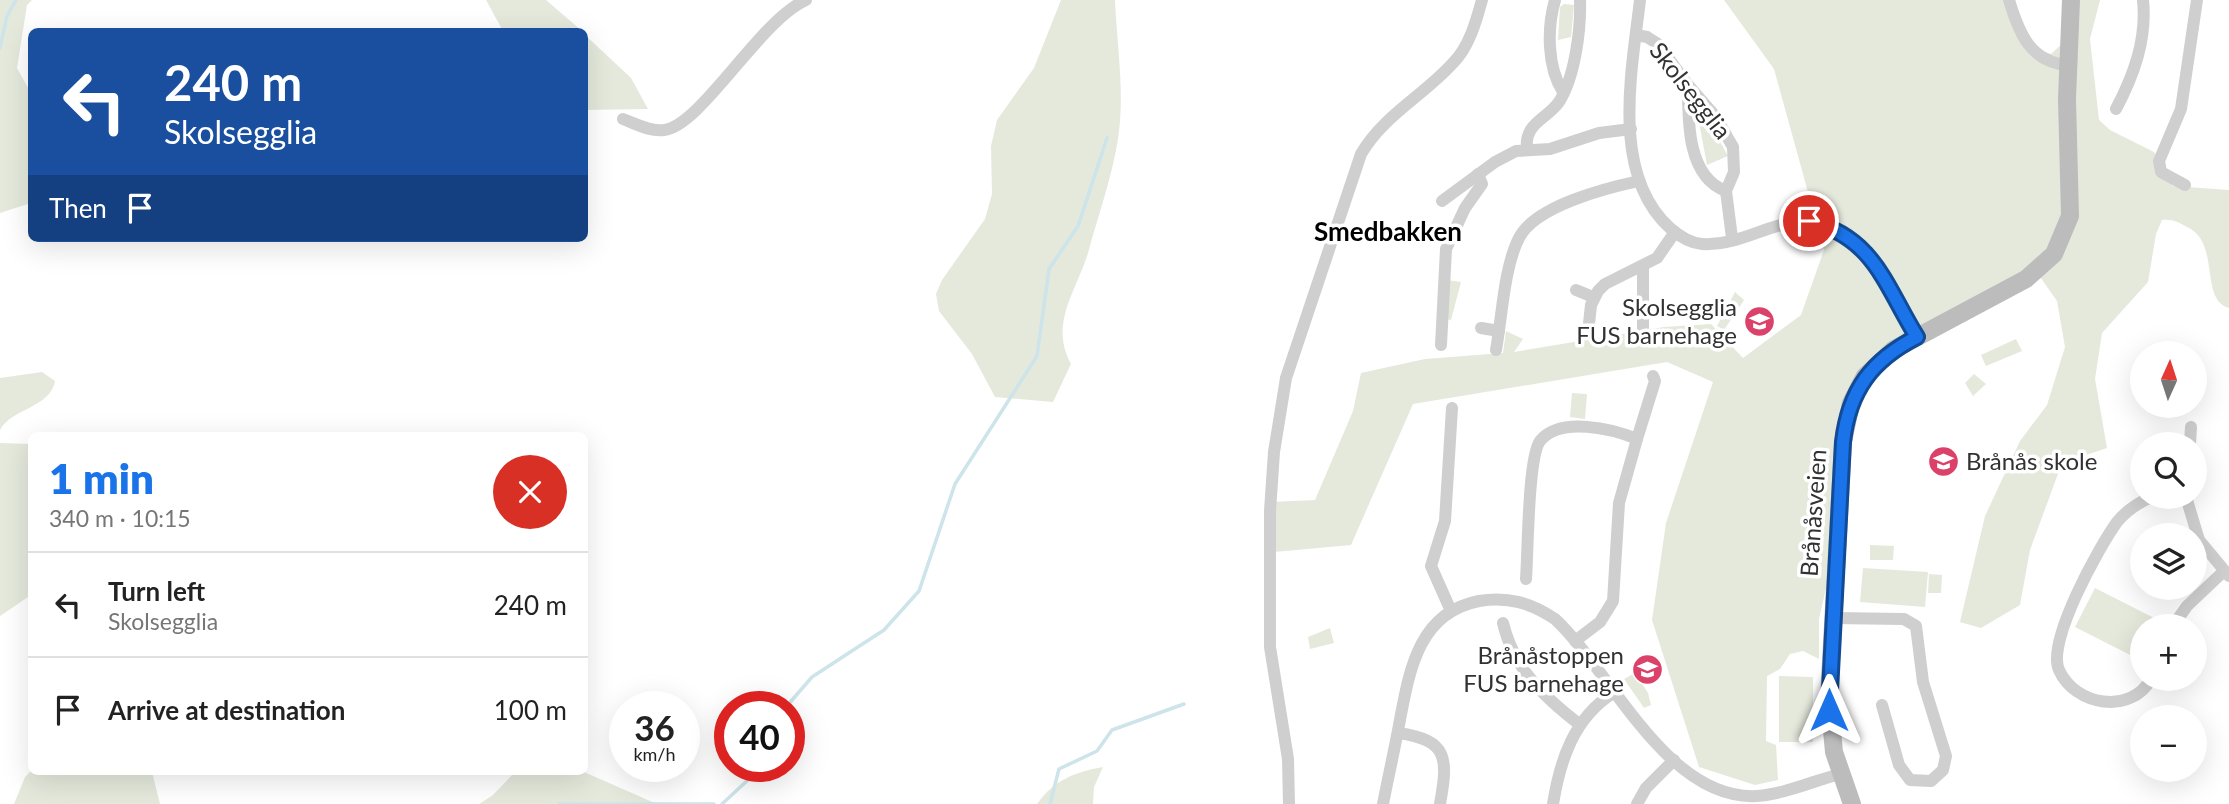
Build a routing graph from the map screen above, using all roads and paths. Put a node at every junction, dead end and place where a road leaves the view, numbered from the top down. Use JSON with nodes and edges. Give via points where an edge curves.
{"nodes":[{"id":1,"x":806,"y":0,"type":"edge"},
{"id":2,"x":1482,"y":0,"type":"edge"},
{"id":3,"x":1555,"y":0,"type":"edge"},
{"id":4,"x":1580,"y":0,"type":"edge"},
{"id":5,"x":1640,"y":0,"type":"edge"},
{"id":6,"x":2010,"y":0,"type":"edge"},
{"id":7,"x":2071,"y":0,"type":"edge"},
{"id":8,"x":2143,"y":0,"type":"edge"},
{"id":9,"x":2197,"y":0,"type":"edge"},
{"id":10,"x":1636,"y":35,"type":"junction"},
{"id":11,"x":2068,"y":65,"type":"junction"},
{"id":12,"x":1688,"y":85,"type":"junction"},
{"id":13,"x":1563,"y":92,"type":"junction"},
{"id":14,"x":2116,"y":109,"type":"dead end"},
{"id":15,"x":623,"y":119,"type":"dead end"},
{"id":16,"x":1631,"y":129,"type":"junction"},
{"id":17,"x":1527,"y":149,"type":"junction"},
{"id":18,"x":1478,"y":174,"type":"junction"},
{"id":19,"x":1639,"y":181,"type":"junction"},
{"id":20,"x":2185,"y":185,"type":"dead end"},
{"id":21,"x":1726,"y":191,"type":"junction"},
{"id":22,"x":1442,"y":201,"type":"dead end"},
{"id":23,"x":1675,"y":232,"type":"junction"},
{"id":24,"x":1732,"y":238,"type":"junction"},
{"id":25,"x":1643,"y":266,"type":"junction"},
{"id":26,"x":1576,"y":290,"type":"dead end"},
{"id":27,"x":1593,"y":297,"type":"junction"},
{"id":28,"x":1481,"y":328,"type":"dead end"},
{"id":29,"x":1643,"y":330,"type":"dead end"},
{"id":30,"x":1499,"y":331,"type":"junction"},
{"id":31,"x":1588,"y":333,"type":"dead end"},
{"id":32,"x":1917,"y":337,"type":"junction"},
{"id":33,"x":1441,"y":345,"type":"dead end"},
{"id":34,"x":1496,"y":350,"type":"dead end"},
{"id":35,"x":1653,"y":376,"type":"dead end"},
{"id":36,"x":1452,"y":408,"type":"dead end"},
{"id":37,"x":2191,"y":428,"type":"dead end"},
{"id":38,"x":2191,"y":432,"type":"edge"},
{"id":39,"x":1637,"y":439,"type":"junction"},
{"id":40,"x":2131,"y":509,"type":"edge"},
{"id":41,"x":2190,"y":509,"type":"edge"},
{"id":42,"x":2226,"y":573,"type":"edge"},
{"id":43,"x":1526,"y":579,"type":"dead end"},
{"id":44,"x":1451,"y":611,"type":"junction"},
{"id":45,"x":2182,"y":614,"type":"edge"},
{"id":46,"x":1832,"y":618,"type":"junction"},
{"id":47,"x":1503,"y":623,"type":"dead end"},
{"id":48,"x":1575,"y":640,"type":"junction"},
{"id":49,"x":2142,"y":691,"type":"edge"},
{"id":50,"x":1613,"y":693,"type":"junction"},
{"id":51,"x":1882,"y":705,"type":"dead end"},
{"id":52,"x":1579,"y":724,"type":"junction"},
{"id":53,"x":1398,"y":733,"type":"junction"},
{"id":54,"x":1674,"y":760,"type":"junction"},
{"id":55,"x":1840,"y":775,"type":"junction"},
{"id":56,"x":1639,"y":803,"type":"edge"},
{"id":57,"x":1289,"y":804,"type":"edge"},
{"id":58,"x":1383,"y":804,"type":"edge"},
{"id":59,"x":1440,"y":804,"type":"edge"},
{"id":60,"x":1553,"y":804,"type":"edge"},
{"id":61,"x":1852,"y":804,"type":"edge"}],
"edges":[{"from":1,"to":15,"type":"street","via":[[774,22],[681,124],[658,131]]},
{"from":2,"to":57,"type":"street","via":[[1473,30],[1453,64],[1387,121],[1361,154],[1286,378],[1271,483],[1269,609],[1272,672],[1289,759]]},
{"from":3,"to":13,"type":"street","via":[[1550,44],[1554,74]]},
{"from":4,"to":13,"type":"street","via":[[1579,33]]},
{"from":5,"to":10,"type":"street","name":"Skolsegglia"},
{"from":6,"to":11,"type":"street","via":[[2022,32],[2038,56]]},
{"from":7,"to":11,"type":"street","name":"Brånåsveien"},
{"from":8,"to":14,"type":"street","via":[[2139,51]]},
{"from":9,"to":20,"type":"street","via":[[2181,109],[2154,167]]},
{"from":10,"to":12,"type":"street","name":"Skolsegglia","via":[[1658,44]]},
{"from":10,"to":16,"type":"street","name":"Skolsegglia"},
{"from":11,"to":32,"type":"street","name":"Brånåsveien","via":[[2071,208],[2059,248],[2018,284]]},
{"from":12,"to":21,"type":"street","via":[[1690,125],[1700,171],[1708,183]]},
{"from":12,"to":21,"type":"street","name":"Skolsegglia","via":[[1733,147],[1736,162]]},
{"from":13,"to":17,"type":"street","via":[[1530,130]]},
{"from":16,"to":17,"type":"street","via":[[1599,133],[1550,149]]},
{"from":16,"to":19,"type":"street","name":"Skolsegglia"},
{"from":17,"to":18,"type":"street","via":[[1506,155]]},
{"from":18,"to":22,"type":"street"},
{"from":18,"to":33,"type":"street","via":[[1482,184],[1465,208],[1443,261]]},
{"from":19,"to":23,"type":"street","name":"Skolsegglia","via":[[1657,214]]},
{"from":19,"to":30,"type":"street","via":[[1569,202],[1531,221],[1516,244]]},
{"from":21,"to":24,"type":"street","name":"Skolsegglia"},
{"from":23,"to":24,"type":"street","name":"Skolsegglia","via":[[1687,241],[1703,244]]},
{"from":23,"to":25,"type":"street","via":[[1664,251]]},
{"from":24,"to":32,"type":"street","name":"Skolsegglia","via":[[1792,221],[1809,221],[1844,232],[1875,265]]},
{"from":25,"to":27,"type":"street","via":[[1605,284]]},
{"from":25,"to":29,"type":"street"},
{"from":26,"to":27,"type":"street"},
{"from":27,"to":31,"type":"street"},
{"from":28,"to":30,"type":"street"},
{"from":30,"to":34,"type":"street"},
{"from":32,"to":46,"type":"street","name":"Brånåsveien","via":[[1872,368],[1847,414]]},
{"from":35,"to":39,"type":"street"},
{"from":36,"to":44,"type":"street","via":[[1445,521],[1431,566]]},
{"from":37,"to":38,"type":"street"},
{"from":39,"to":43,"type":"street","via":[[1613,430],[1566,428],[1539,442],[1532,464]]},
{"from":39,"to":48,"type":"street","via":[[1619,503],[1613,601],[1600,622]]},
{"from":40,"to":49,"type":"street","via":[[2103,544],[2061,634],[2057,658],[2066,680],[2092,698],[2106,703],[2128,700]]},
{"from":41,"to":42,"type":"street","via":[[2199,540]]},
{"from":42,"to":45,"type":"street"},
{"from":44,"to":48,"type":"street","via":[[1493,598],[1513,600],[1545,612]]},
{"from":44,"to":53,"type":"street","via":[[1434,624],[1414,654]]},
{"from":46,"to":51,"type":"street","via":[[1904,619],[1916,626],[1922,674],[1946,756],[1942,770],[1931,781],[1910,780],[1901,769]]},
{"from":46,"to":55,"type":"street","name":"Brånåsveien","via":[[1830,724]]},
{"from":47,"to":52,"type":"street","via":[[1538,690]]},
{"from":48,"to":50,"type":"street"},
{"from":50,"to":52,"type":"street"},
{"from":50,"to":54,"type":"street"},
{"from":52,"to":60,"type":"street","via":[[1560,768]]},
{"from":53,"to":58,"type":"street"},
{"from":53,"to":59,"type":"street","via":[[1419,737],[1440,750],[1446,766]]},
{"from":54,"to":55,"type":"street","via":[[1706,783],[1739,795],[1769,794]]},
{"from":54,"to":56,"type":"street","via":[[1646,788]]},
{"from":55,"to":61,"type":"street","name":"Brånåsveien"}]}
